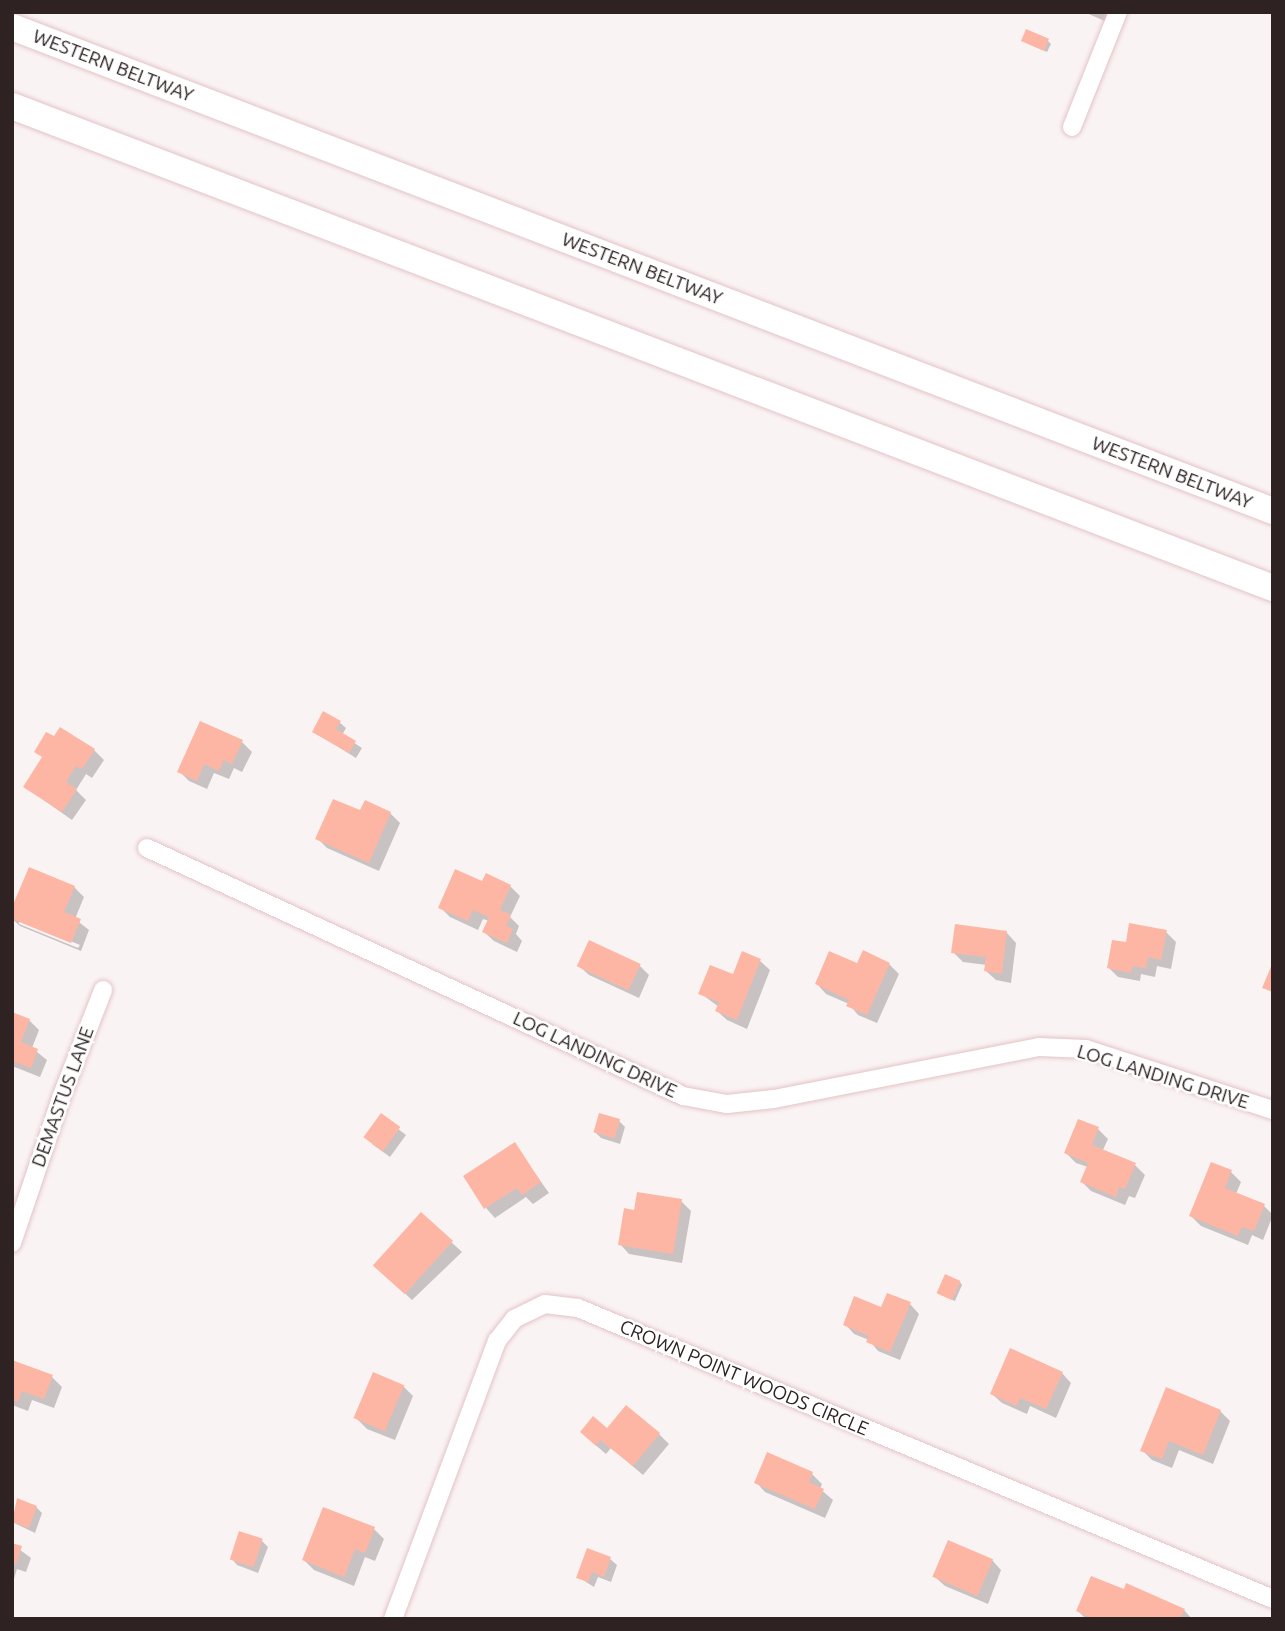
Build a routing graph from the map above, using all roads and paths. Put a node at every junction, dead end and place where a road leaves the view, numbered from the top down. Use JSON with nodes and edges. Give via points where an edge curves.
{"nodes":[{"id":1,"x":1118,"y":12,"type":"edge"},
{"id":2,"x":12,"y":27,"type":"edge"},
{"id":3,"x":12,"y":106,"type":"edge"},
{"id":4,"x":1072,"y":127,"type":"dead end"},
{"id":5,"x":1273,"y":512,"type":"edge"},
{"id":6,"x":1273,"y":588,"type":"edge"},
{"id":7,"x":147,"y":848,"type":"dead end"},
{"id":8,"x":103,"y":990,"type":"dead end"},
{"id":9,"x":1273,"y":1110,"type":"edge"},
{"id":10,"x":12,"y":1243,"type":"edge"},
{"id":11,"x":1273,"y":1599,"type":"edge"},
{"id":12,"x":393,"y":1619,"type":"edge"}],
"edges":[{"from":1,"to":4,"type":"street"},
{"from":2,"to":5,"type":"highway","name":"WESTERN BELTWAY"},
{"from":3,"to":6,"type":"highway"},
{"from":7,"to":9,"type":"street","name":"LOG LANDING DRIVE","via":[[683,1096],[727,1104],[774,1099],[1039,1047],[1086,1049]]},
{"from":8,"to":10,"type":"street","name":"DEMASTUS LANE"},
{"from":11,"to":12,"type":"street","name":"CROWN POINT WOODS CIRCLE","via":[[578,1308],[545,1304],[514,1319],[497,1341]]}]}
